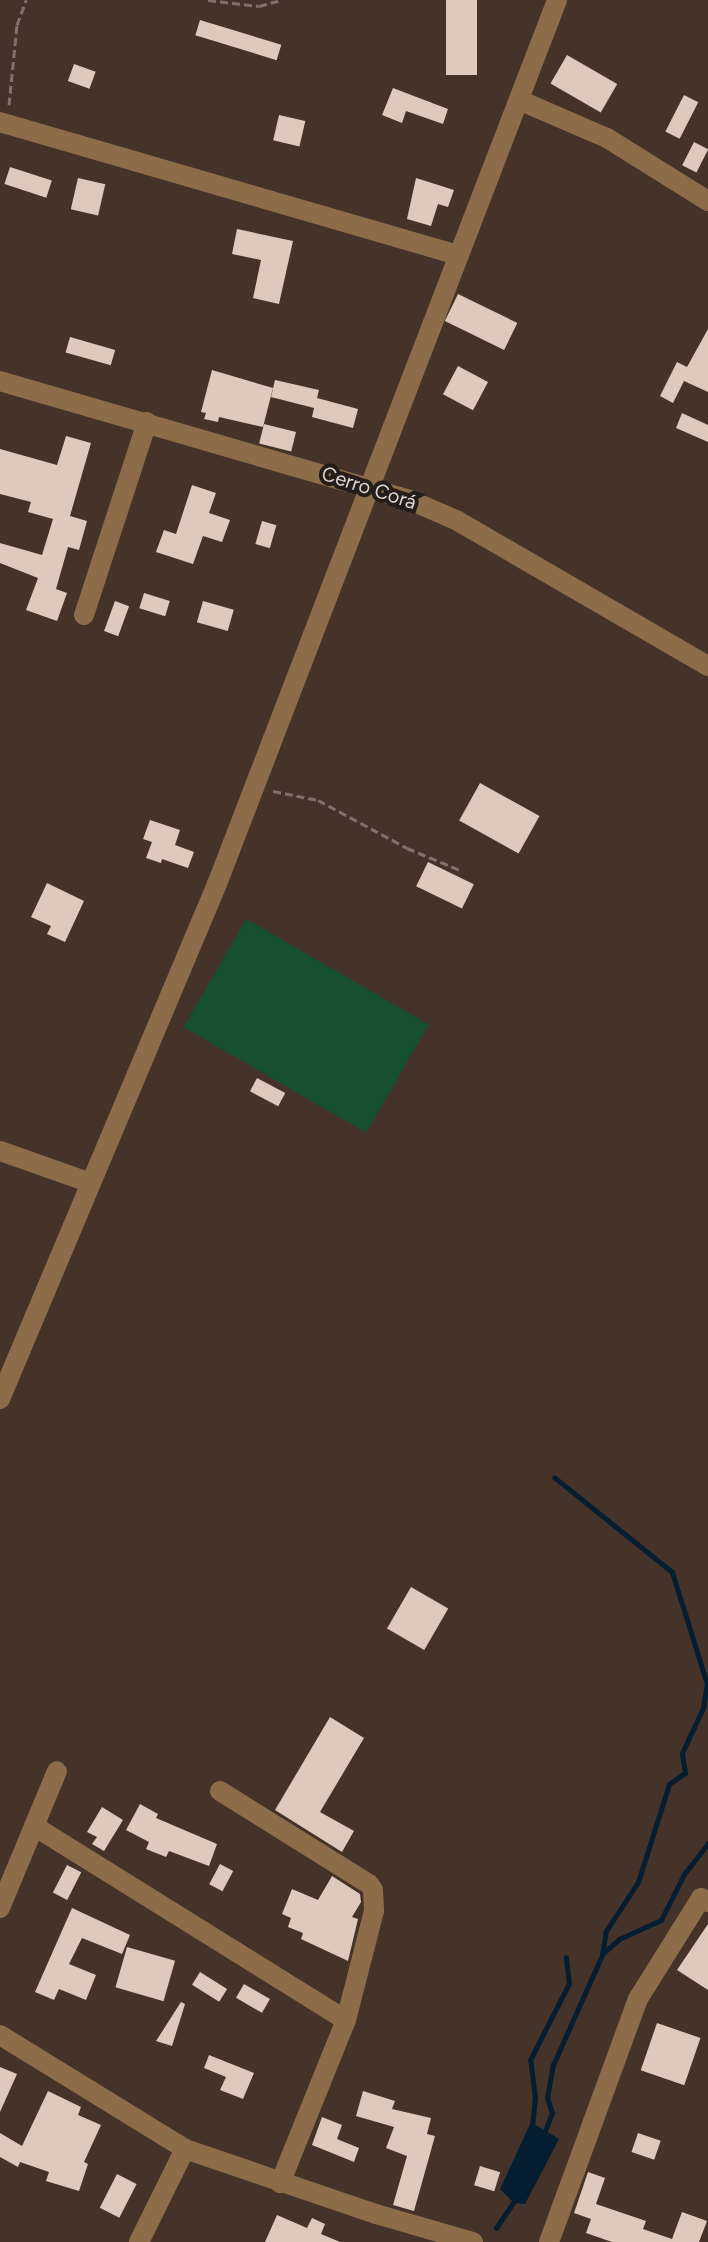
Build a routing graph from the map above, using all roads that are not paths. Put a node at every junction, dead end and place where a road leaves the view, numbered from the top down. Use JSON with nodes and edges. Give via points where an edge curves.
{"nodes":[{"id":1,"x":557,"y":0,"type":"edge"},
{"id":2,"x":519,"y":100,"type":"junction"},
{"id":3,"x":4,"y":123,"type":"edge"},
{"id":4,"x":708,"y":201,"type":"edge"},
{"id":5,"x":459,"y":255,"type":"junction"},
{"id":6,"x":0,"y":381,"type":"edge"},
{"id":7,"x":147,"y":422,"type":"junction"},
{"id":8,"x":370,"y":487,"type":"junction"},
{"id":9,"x":84,"y":615,"type":"dead end"},
{"id":10,"x":708,"y":666,"type":"edge"},
{"id":11,"x":0,"y":1151,"type":"edge"},
{"id":12,"x":91,"y":1183,"type":"junction"},
{"id":13,"x":0,"y":1399,"type":"edge"},
{"id":14,"x":57,"y":1771,"type":"dead end"},
{"id":15,"x":220,"y":1791,"type":"dead end"},
{"id":16,"x":34,"y":1826,"type":"junction"},
{"id":17,"x":704,"y":1900,"type":"edge"},
{"id":18,"x":0,"y":1908,"type":"edge"},
{"id":19,"x":346,"y":2020,"type":"junction"},
{"id":20,"x":0,"y":2035,"type":"edge"},
{"id":21,"x":185,"y":2149,"type":"junction"},
{"id":22,"x":280,"y":2183,"type":"junction"},
{"id":23,"x":139,"y":2242,"type":"edge"},
{"id":24,"x":473,"y":2242,"type":"edge"},
{"id":25,"x":549,"y":2242,"type":"edge"}],
"edges":[{"from":1,"to":2,"type":"street"},
{"from":2,"to":4,"type":"street","via":[[607,138]]},
{"from":2,"to":5,"type":"street"},
{"from":3,"to":5,"type":"street"},
{"from":5,"to":8,"type":"street"},
{"from":6,"to":7,"type":"street","name":"Cerro Corá"},
{"from":7,"to":8,"type":"street","name":"Cerro Corá"},
{"from":7,"to":9,"type":"street"},
{"from":8,"to":10,"type":"street","name":"Cerro Corá","via":[[456,520]]},
{"from":8,"to":12,"type":"street","via":[[253,790]]},
{"from":11,"to":12,"type":"street"},
{"from":12,"to":13,"type":"street"},
{"from":14,"to":16,"type":"street"},
{"from":15,"to":19,"type":"street","via":[[373,1890],[374,1911]]},
{"from":16,"to":18,"type":"street"},
{"from":16,"to":19,"type":"street"},
{"from":17,"to":25,"type":"street","via":[[638,1999]]},
{"from":19,"to":22,"type":"street"},
{"from":20,"to":21,"type":"street"},
{"from":21,"to":22,"type":"street"},
{"from":21,"to":23,"type":"street"},
{"from":22,"to":24,"type":"street"}]}
